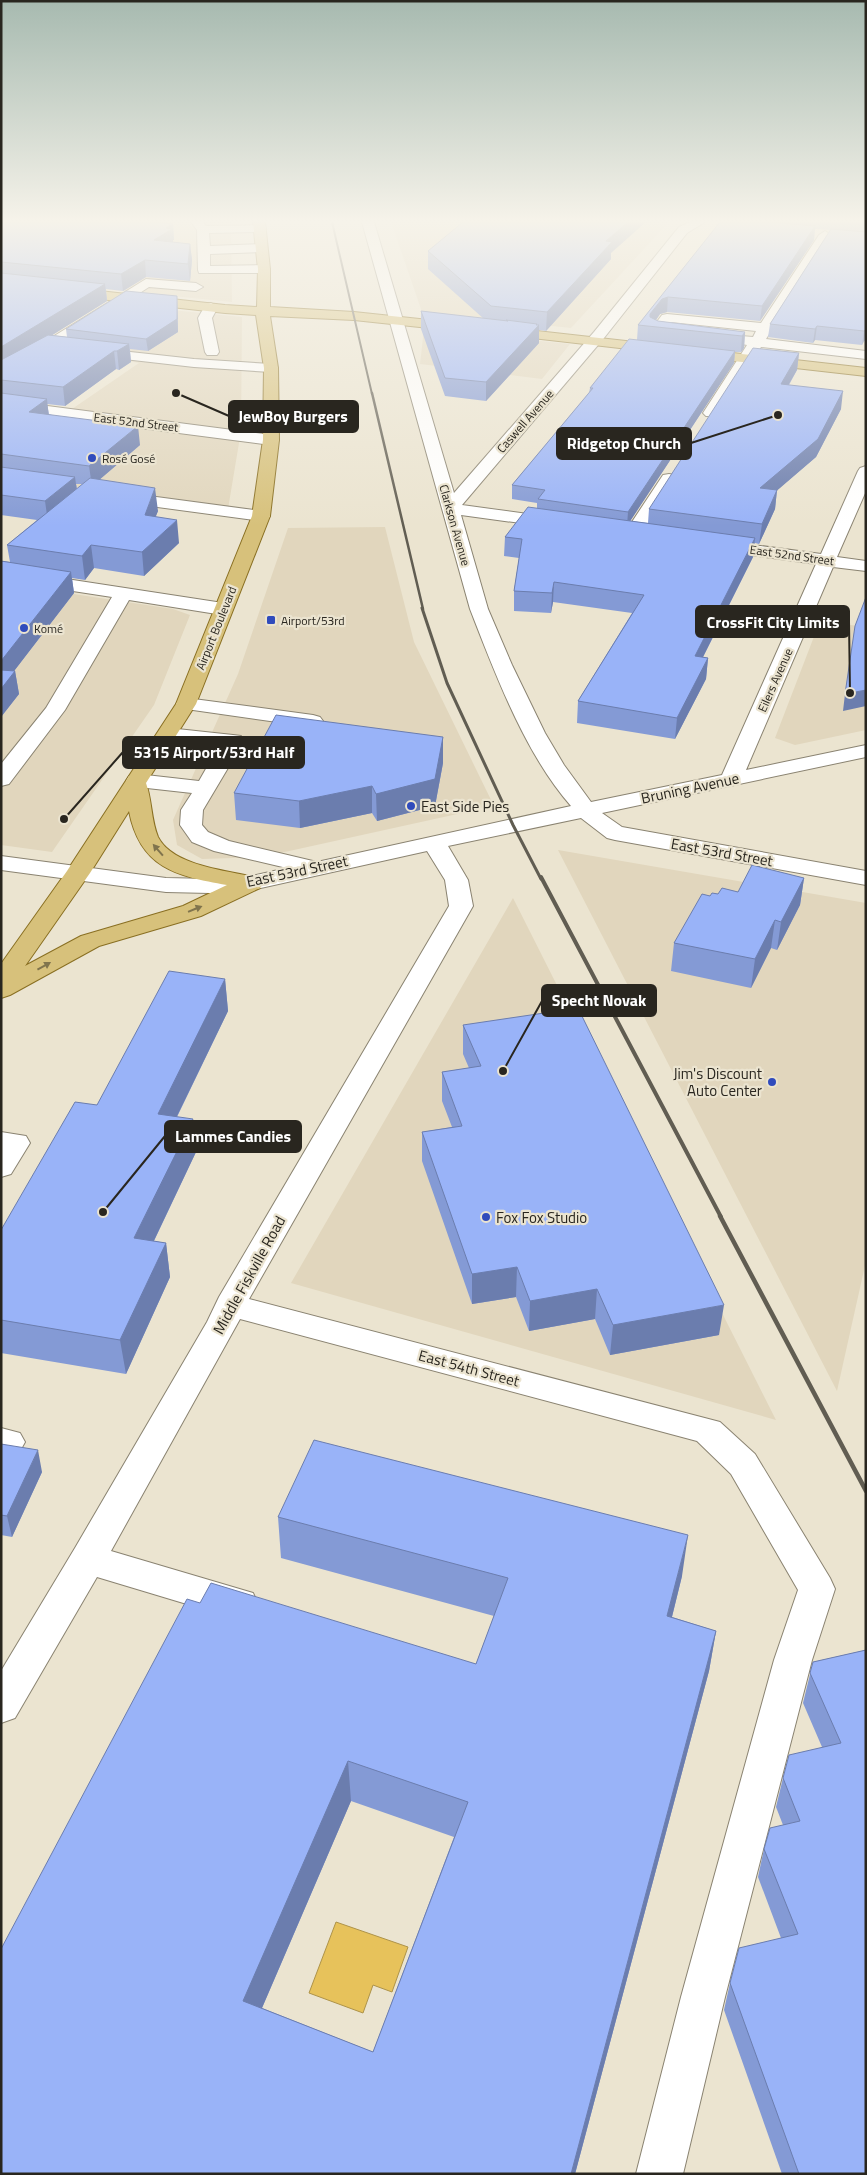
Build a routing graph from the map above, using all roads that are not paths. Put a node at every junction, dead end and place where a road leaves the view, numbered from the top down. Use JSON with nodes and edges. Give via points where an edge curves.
{"nodes":[{"id":1,"x":82,"y":324,"type":"edge"},
{"id":2,"x":206,"y":324,"type":"edge"},
{"id":3,"x":264,"y":324,"type":"edge"},
{"id":4,"x":397,"y":324,"type":"edge"},
{"id":5,"x":428,"y":324,"type":"edge"},
{"id":6,"x":607,"y":324,"type":"edge"},
{"id":7,"x":663,"y":324,"type":"edge"},
{"id":8,"x":721,"y":324,"type":"edge"},
{"id":9,"x":769,"y":324,"type":"edge"},
{"id":10,"x":470,"y":328,"type":"edge"},
{"id":11,"x":766,"y":328,"type":"junction"},
{"id":12,"x":489,"y":330,"type":"edge"},
{"id":13,"x":693,"y":335,"type":"edge"},
{"id":14,"x":729,"y":339,"type":"edge"},
{"id":15,"x":593,"y":341,"type":"junction"},
{"id":16,"x":756,"y":342,"type":"junction"},
{"id":17,"x":48,"y":346,"type":"junction"},
{"id":18,"x":267,"y":349,"type":"junction"},
{"id":19,"x":249,"y":350,"type":"dead end"},
{"id":20,"x":231,"y":351,"type":"dead end"},
{"id":21,"x":212,"y":352,"type":"junction"},
{"id":22,"x":866,"y":355,"type":"edge"},
{"id":23,"x":746,"y":359,"type":"junction"},
{"id":24,"x":194,"y":363,"type":"junction"},
{"id":25,"x":271,"y":368,"type":"junction"},
{"id":26,"x":866,"y":372,"type":"edge"},
{"id":27,"x":1,"y":376,"type":"edge"},
{"id":28,"x":1,"y":405,"type":"edge"},
{"id":29,"x":706,"y":422,"type":"edge"},
{"id":30,"x":271,"y":440,"type":"junction"},
{"id":31,"x":674,"y":470,"type":"edge"},
{"id":32,"x":866,"y":472,"type":"edge"},
{"id":33,"x":107,"y":495,"type":"edge"},
{"id":34,"x":450,"y":508,"type":"junction"},
{"id":35,"x":262,"y":516,"type":"junction"},
{"id":36,"x":576,"y":526,"type":"edge"},
{"id":37,"x":614,"y":531,"type":"edge"},
{"id":38,"x":633,"y":534,"type":"junction"},
{"id":39,"x":653,"y":537,"type":"edge"},
{"id":40,"x":701,"y":543,"type":"edge"},
{"id":41,"x":828,"y":560,"type":"junction"},
{"id":42,"x":866,"y":566,"type":"edge"},
{"id":43,"x":1,"y":574,"type":"edge"},
{"id":44,"x":124,"y":593,"type":"junction"},
{"id":45,"x":223,"y":608,"type":"junction"},
{"id":46,"x":186,"y":704,"type":"junction"},
{"id":47,"x":266,"y":714,"type":"junction"},
{"id":48,"x":332,"y":724,"type":"edge"},
{"id":49,"x":168,"y":734,"type":"junction"},
{"id":50,"x":233,"y":741,"type":"junction"},
{"id":51,"x":866,"y":751,"type":"edge"},
{"id":52,"x":1,"y":779,"type":"edge"},
{"id":53,"x":731,"y":779,"type":"junction"},
{"id":54,"x":137,"y":783,"type":"junction"},
{"id":55,"x":206,"y":788,"type":"junction"},
{"id":56,"x":587,"y":809,"type":"junction"},
{"id":57,"x":513,"y":825,"type":"joint"},
{"id":58,"x":433,"y":842,"type":"junction"},
{"id":59,"x":1,"y":862,"type":"edge"},
{"id":60,"x":315,"y":868,"type":"junction"},
{"id":61,"x":78,"y":873,"type":"junction"},
{"id":62,"x":866,"y":878,"type":"edge"},
{"id":63,"x":252,"y":883,"type":"junction"},
{"id":64,"x":1,"y":983,"type":"edge"},
{"id":65,"x":1,"y":990,"type":"edge"},
{"id":66,"x":1,"y":1141,"type":"edge"},
{"id":67,"x":1,"y":1167,"type":"edge"},
{"id":68,"x":230,"y":1305,"type":"junction"},
{"id":69,"x":88,"y":1559,"type":"junction"},
{"id":70,"x":268,"y":1612,"type":"edge"},
{"id":71,"x":1,"y":1706,"type":"edge"},
{"id":72,"x":659,"y":2174,"type":"edge"}],
"edges":[{"from":1,"to":17,"type":"street"},
{"from":2,"to":21,"type":"street"},
{"from":3,"to":18,"type":"main road","name":"Airport Boulevard"},
{"from":4,"to":34,"type":"street","name":"Clarkson Avenue"},
{"from":5,"to":10,"type":"main road"},
{"from":6,"to":15,"type":"street","name":"Caswell Avenue"},
{"from":7,"to":13,"type":"street","via":[[657,331]]},
{"from":8,"to":11,"type":"street"},
{"from":9,"to":11,"type":"street"},
{"from":11,"to":16,"type":"street"},
{"from":12,"to":15,"type":"main road"},
{"from":14,"to":16,"type":"street"},
{"from":15,"to":23,"type":"main road"},
{"from":15,"to":34,"type":"street","name":"Caswell Avenue"},
{"from":16,"to":22,"type":"street"},
{"from":16,"to":23,"type":"street"},
{"from":17,"to":24,"type":"street"},
{"from":17,"to":27,"type":"street"},
{"from":18,"to":19,"type":"street"},
{"from":18,"to":25,"type":"main road","name":"Airport Boulevard"},
{"from":20,"to":21,"type":"street"},
{"from":21,"to":24,"type":"street"},
{"from":23,"to":26,"type":"main road"},
{"from":23,"to":29,"type":"street"},
{"from":24,"to":25,"type":"street"},
{"from":25,"to":30,"type":"main road","name":"Airport Boulevard"},
{"from":28,"to":30,"type":"street","name":"East 52nd Street"},
{"from":30,"to":35,"type":"main road","name":"Airport Boulevard"},
{"from":31,"to":38,"type":"street"},
{"from":32,"to":41,"type":"street","name":"Eilers Avenue"},
{"from":33,"to":35,"type":"street"},
{"from":34,"to":36,"type":"street"},
{"from":34,"to":56,"type":"street","name":"Clarkson Avenue","via":[[479,609],[500,663],[565,786]]},
{"from":35,"to":45,"type":"main road","name":"Airport Boulevard"},
{"from":37,"to":38,"type":"street"},
{"from":38,"to":39,"type":"street"},
{"from":40,"to":41,"type":"street","name":"East 52nd Street"},
{"from":41,"to":42,"type":"street","name":"East 52nd Street"},
{"from":41,"to":53,"type":"street","name":"Eilers Avenue"},
{"from":43,"to":44,"type":"street"},
{"from":44,"to":45,"type":"street"},
{"from":44,"to":52,"type":"street","via":[[55,710]]},
{"from":45,"to":46,"type":"main road","name":"Airport Boulevard"},
{"from":46,"to":47,"type":"street"},
{"from":46,"to":49,"type":"main road","name":"Airport Boulevard"},
{"from":47,"to":48,"type":"street"},
{"from":47,"to":50,"type":"street"},
{"from":49,"to":50,"type":"street"},
{"from":49,"to":54,"type":"main road","name":"Airport Boulevard"},
{"from":50,"to":55,"type":"street"},
{"from":51,"to":53,"type":"street","name":"Bruning Avenue"},
{"from":53,"to":56,"type":"street","name":"Bruning Avenue"},
{"from":54,"to":55,"type":"street"},
{"from":54,"to":61,"type":"main road","name":"Airport Boulevard"},
{"from":63,"to":54,"type":"main road","one_way":true,"via":[[188,869],[163,857],[147,837]]},
{"from":55,"to":60,"type":"street","via":[[192,810],[190,825],[200,837],[222,846]]},
{"from":56,"to":57,"type":"street","name":"Bruning Avenue"},
{"from":56,"to":62,"type":"street","name":"East 53rd Street","via":[[615,833]]},
{"from":57,"to":58,"type":"street","name":"East 53rd Street"},
{"from":58,"to":60,"type":"street","name":"East 53rd Street"},
{"from":58,"to":68,"type":"street","name":"Middle Fiskville Road","via":[[452,870],[462,894],[461,906]]},
{"from":59,"to":61,"type":"street","name":"East 53rd Street"},
{"from":60,"to":63,"type":"street","name":"East 53rd Street"},
{"from":61,"to":63,"type":"street","name":"East 53rd Street","via":[[166,885]]},
{"from":61,"to":64,"type":"main road","name":"Airport Boulevard"},
{"from":65,"to":63,"type":"main road","one_way":true,"via":[[90,941],[192,911]]},
{"from":66,"to":67,"type":"street","via":[[16,1143]]},
{"from":68,"to":69,"type":"street","name":"Middle Fiskville Road"},
{"from":68,"to":72,"type":"street","name":"East 54th Street","via":[[708,1431],[743,1464],[817,1589],[793,1660]]},
{"from":69,"to":70,"type":"street"},
{"from":69,"to":71,"type":"street","name":"Middle Fiskville Road"}]}
